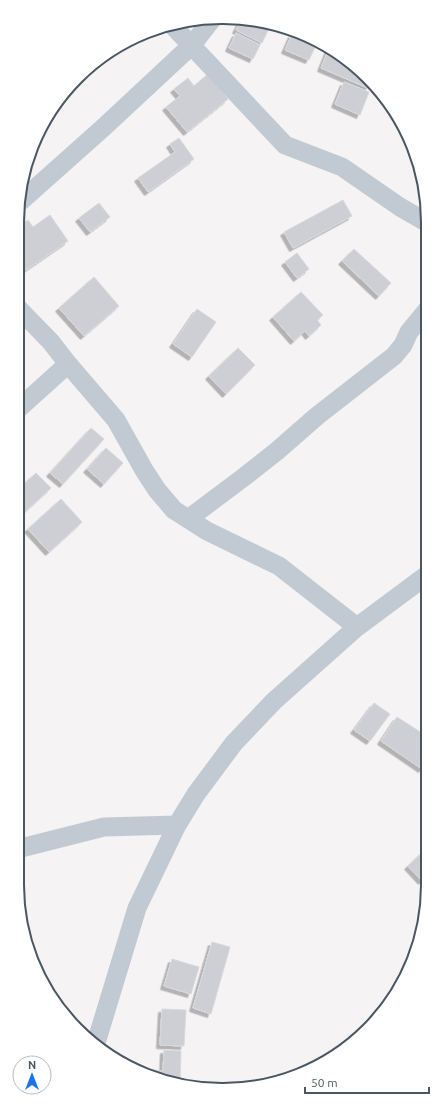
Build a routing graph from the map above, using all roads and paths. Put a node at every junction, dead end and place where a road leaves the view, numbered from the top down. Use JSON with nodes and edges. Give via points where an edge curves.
{"nodes":[{"id":1,"x":208,"y":24,"type":"edge"},
{"id":2,"x":177,"y":30,"type":"edge"},
{"id":3,"x":192,"y":45,"type":"junction"},
{"id":4,"x":26,"y":196,"type":"edge"},
{"id":5,"x":421,"y":219,"type":"edge"},
{"id":6,"x":24,"y":314,"type":"edge"},
{"id":7,"x":421,"y":316,"type":"edge"},
{"id":8,"x":68,"y":364,"type":"junction"},
{"id":9,"x":24,"y":404,"type":"edge"},
{"id":10,"x":188,"y":518,"type":"junction"},
{"id":11,"x":421,"y":579,"type":"edge"},
{"id":12,"x":357,"y":627,"type":"junction"},
{"id":13,"x":177,"y":825,"type":"junction"},
{"id":14,"x":24,"y":847,"type":"edge"},
{"id":15,"x":97,"y":1038,"type":"edge"}],
"edges":[{"from":1,"to":3,"type":"street"},
{"from":2,"to":3,"type":"street"},
{"from":3,"to":4,"type":"street"},
{"from":3,"to":5,"type":"street","via":[[285,145],[342,167]]},
{"from":6,"to":8,"type":"street"},
{"from":7,"to":10,"type":"street","via":[[394,356],[316,416],[250,473]]},
{"from":8,"to":9,"type":"street"},
{"from":8,"to":10,"type":"street","via":[[116,420],[157,490],[174,510]]},
{"from":10,"to":12,"type":"street","via":[[207,531],[279,566]]},
{"from":11,"to":12,"type":"street"},
{"from":12,"to":13,"type":"street","via":[[274,701],[234,743],[196,794]]},
{"from":13,"to":14,"type":"street","via":[[104,827]]},
{"from":13,"to":15,"type":"street","via":[[137,908]]}]}
